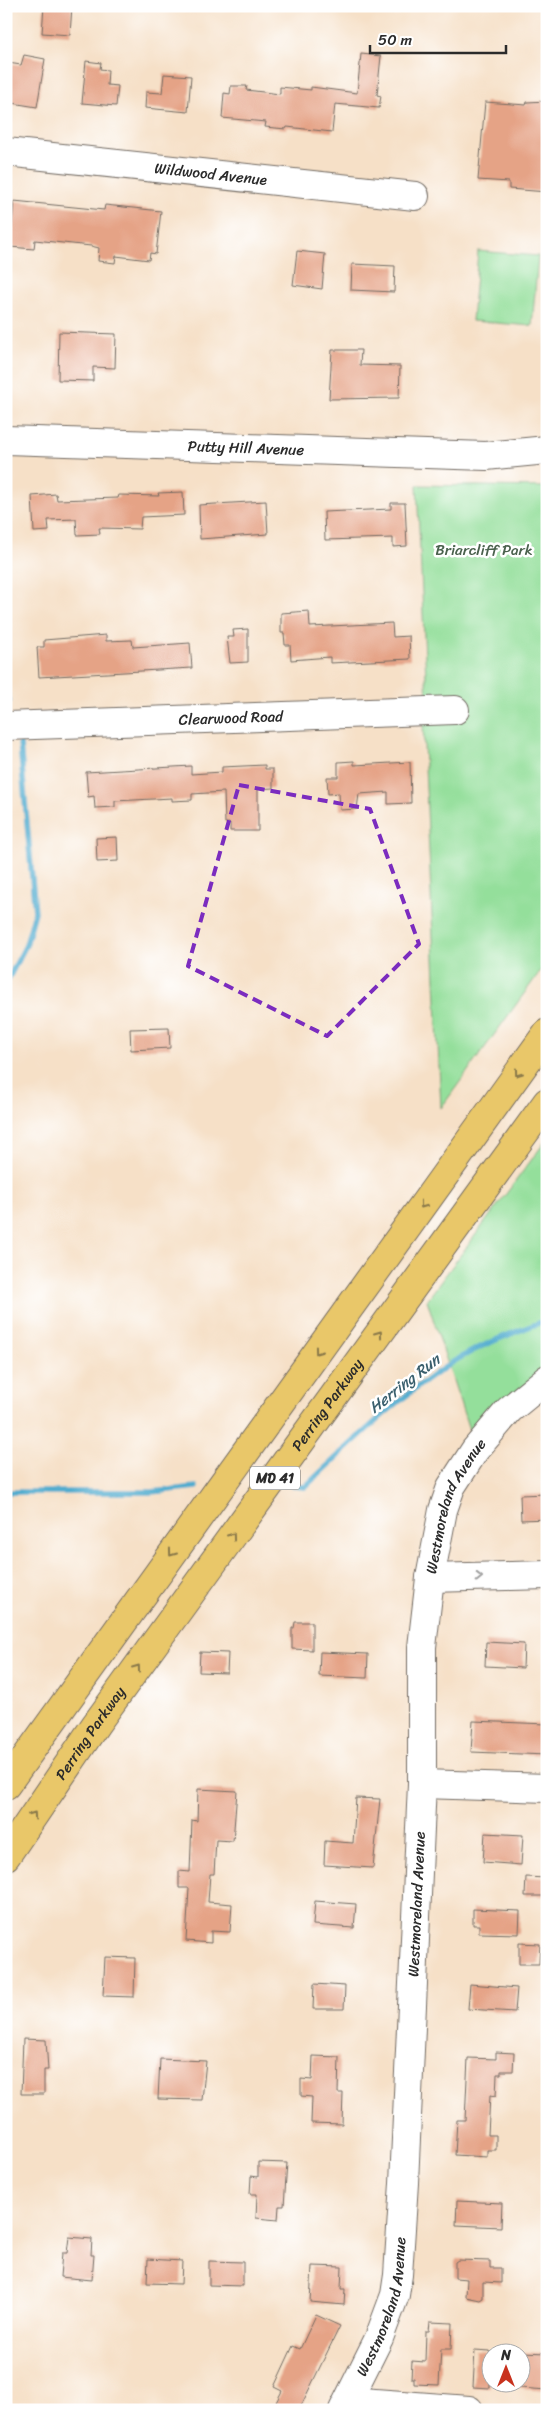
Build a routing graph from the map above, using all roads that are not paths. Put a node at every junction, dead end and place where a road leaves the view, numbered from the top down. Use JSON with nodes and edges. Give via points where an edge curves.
{"nodes":[{"id":1,"x":6,"y":152,"type":"edge"},
{"id":2,"x":415,"y":196,"type":"dead end"},
{"id":3,"x":6,"y":440,"type":"edge"},
{"id":4,"x":547,"y":450,"type":"edge"},
{"id":5,"x":486,"y":456,"type":"junction"},
{"id":6,"x":547,"y":467,"type":"edge"},
{"id":7,"x":455,"y":710,"type":"dead end"},
{"id":8,"x":6,"y":726,"type":"edge"},
{"id":9,"x":547,"y":1033,"type":"edge"},
{"id":10,"x":547,"y":1102,"type":"edge"},
{"id":11,"x":547,"y":1379,"type":"edge"},
{"id":12,"x":547,"y":1575,"type":"edge"},
{"id":13,"x":430,"y":1578,"type":"junction"},
{"id":14,"x":422,"y":1784,"type":"junction"},
{"id":15,"x":6,"y":1785,"type":"edge"},
{"id":16,"x":547,"y":1788,"type":"edge"},
{"id":17,"x":6,"y":1856,"type":"edge"},
{"id":18,"x":346,"y":2405,"type":"edge"},
{"id":19,"x":469,"y":2410,"type":"edge"}],
"edges":[{"from":1,"to":2,"type":"street","name":"Wildwood Avenue"},
{"from":3,"to":5,"type":"street","name":"Putty Hill Avenue"},
{"from":4,"to":5,"type":"street","name":"Putty Hill Avenue"},
{"from":5,"to":6,"type":"street","name":"Putty Hill Avenue"},
{"from":7,"to":8,"type":"street","name":"Clearwood Road"},
{"from":9,"to":15,"type":"main road","number":"MD 41","one_way":true},
{"from":17,"to":10,"type":"main road","name":"Perring Parkway","number":"MD 41","one_way":true,"via":[[96,1724]]},
{"from":11,"to":13,"type":"street","name":"Westmoreland Avenue","via":[[509,1410],[475,1450],[451,1487],[443,1510]]},
{"from":13,"to":12,"type":"street","one_way":true},
{"from":13,"to":14,"type":"street","name":"Westmoreland Avenue","via":[[422,1647]]},
{"from":14,"to":16,"type":"street"},
{"from":14,"to":18,"type":"street","name":"Westmoreland Avenue","via":[[398,2275],[395,2295],[379,2338]]},
{"from":18,"to":19,"type":"street"}]}
